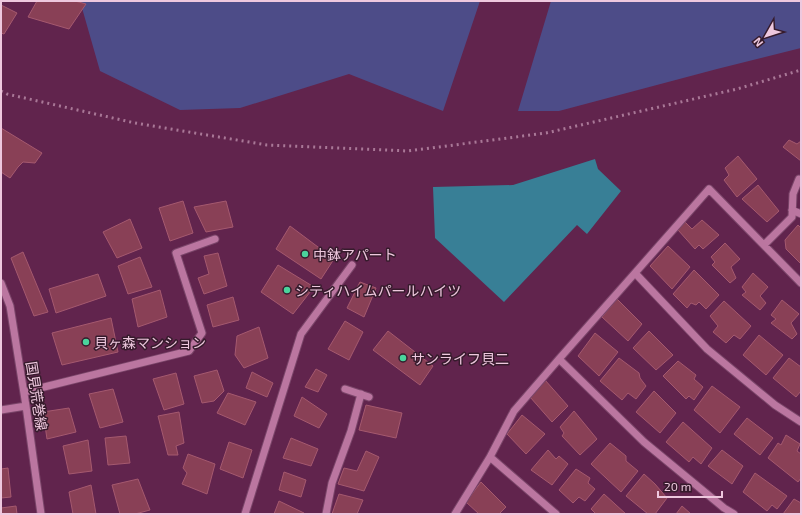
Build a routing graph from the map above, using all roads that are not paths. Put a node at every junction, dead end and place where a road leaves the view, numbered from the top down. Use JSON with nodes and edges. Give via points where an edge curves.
{"nodes":[{"id":1,"x":798,"y":179,"type":"dead end"},
{"id":2,"x":792,"y":210,"type":"junction"},
{"id":3,"x":801,"y":214,"type":"edge"},
{"id":4,"x":215,"y":239,"type":"dead end"},
{"id":5,"x":764,"y":245,"type":"junction"},
{"id":6,"x":352,"y":265,"type":"dead end"},
{"id":7,"x":635,"y":274,"type":"junction"},
{"id":8,"x":1,"y":283,"type":"edge"},
{"id":9,"x":801,"y":283,"type":"edge"},
{"id":10,"x":559,"y":359,"type":"junction"},
{"id":11,"x":345,"y":389,"type":"dead end"},
{"id":12,"x":24,"y":392,"type":"junction"},
{"id":13,"x":361,"y":394,"type":"junction"},
{"id":14,"x":369,"y":397,"type":"dead end"},
{"id":15,"x":26,"y":406,"type":"junction"},
{"id":16,"x":1,"y":410,"type":"edge"},
{"id":17,"x":801,"y":422,"type":"edge"},
{"id":18,"x":490,"y":457,"type":"junction"},
{"id":19,"x":41,"y":514,"type":"edge"},
{"id":20,"x":245,"y":514,"type":"edge"},
{"id":21,"x":326,"y":514,"type":"edge"},
{"id":22,"x":455,"y":514,"type":"edge"},
{"id":23,"x":556,"y":514,"type":"edge"},
{"id":24,"x":734,"y":514,"type":"edge"}],
"edges":[{"from":1,"to":2,"type":"street","via":[[793,194]]},
{"from":2,"to":3,"type":"street"},
{"from":2,"to":5,"type":"street","via":[[792,217]]},
{"from":4,"to":12,"type":"street","via":[[176,253],[202,333],[189,351]]},
{"from":5,"to":7,"type":"street","via":[[709,189]]},
{"from":5,"to":9,"type":"street"},
{"from":6,"to":20,"type":"street","via":[[301,334]]},
{"from":7,"to":10,"type":"street"},
{"from":7,"to":17,"type":"street","via":[[707,348],[775,405]]},
{"from":8,"to":12,"type":"street","name":"国見荒巻線","via":[[10,306]]},
{"from":10,"to":18,"type":"street","via":[[514,411]]},
{"from":10,"to":24,"type":"street","via":[[644,442]]},
{"from":11,"to":13,"type":"street"},
{"from":12,"to":15,"type":"street","name":"国見荒巻線"},
{"from":13,"to":14,"type":"street"},
{"from":13,"to":21,"type":"street","via":[[351,431],[332,482]]},
{"from":15,"to":16,"type":"street"},
{"from":15,"to":19,"type":"street","name":"国見荒巻線"},
{"from":18,"to":22,"type":"street"},
{"from":18,"to":23,"type":"street"}]}
